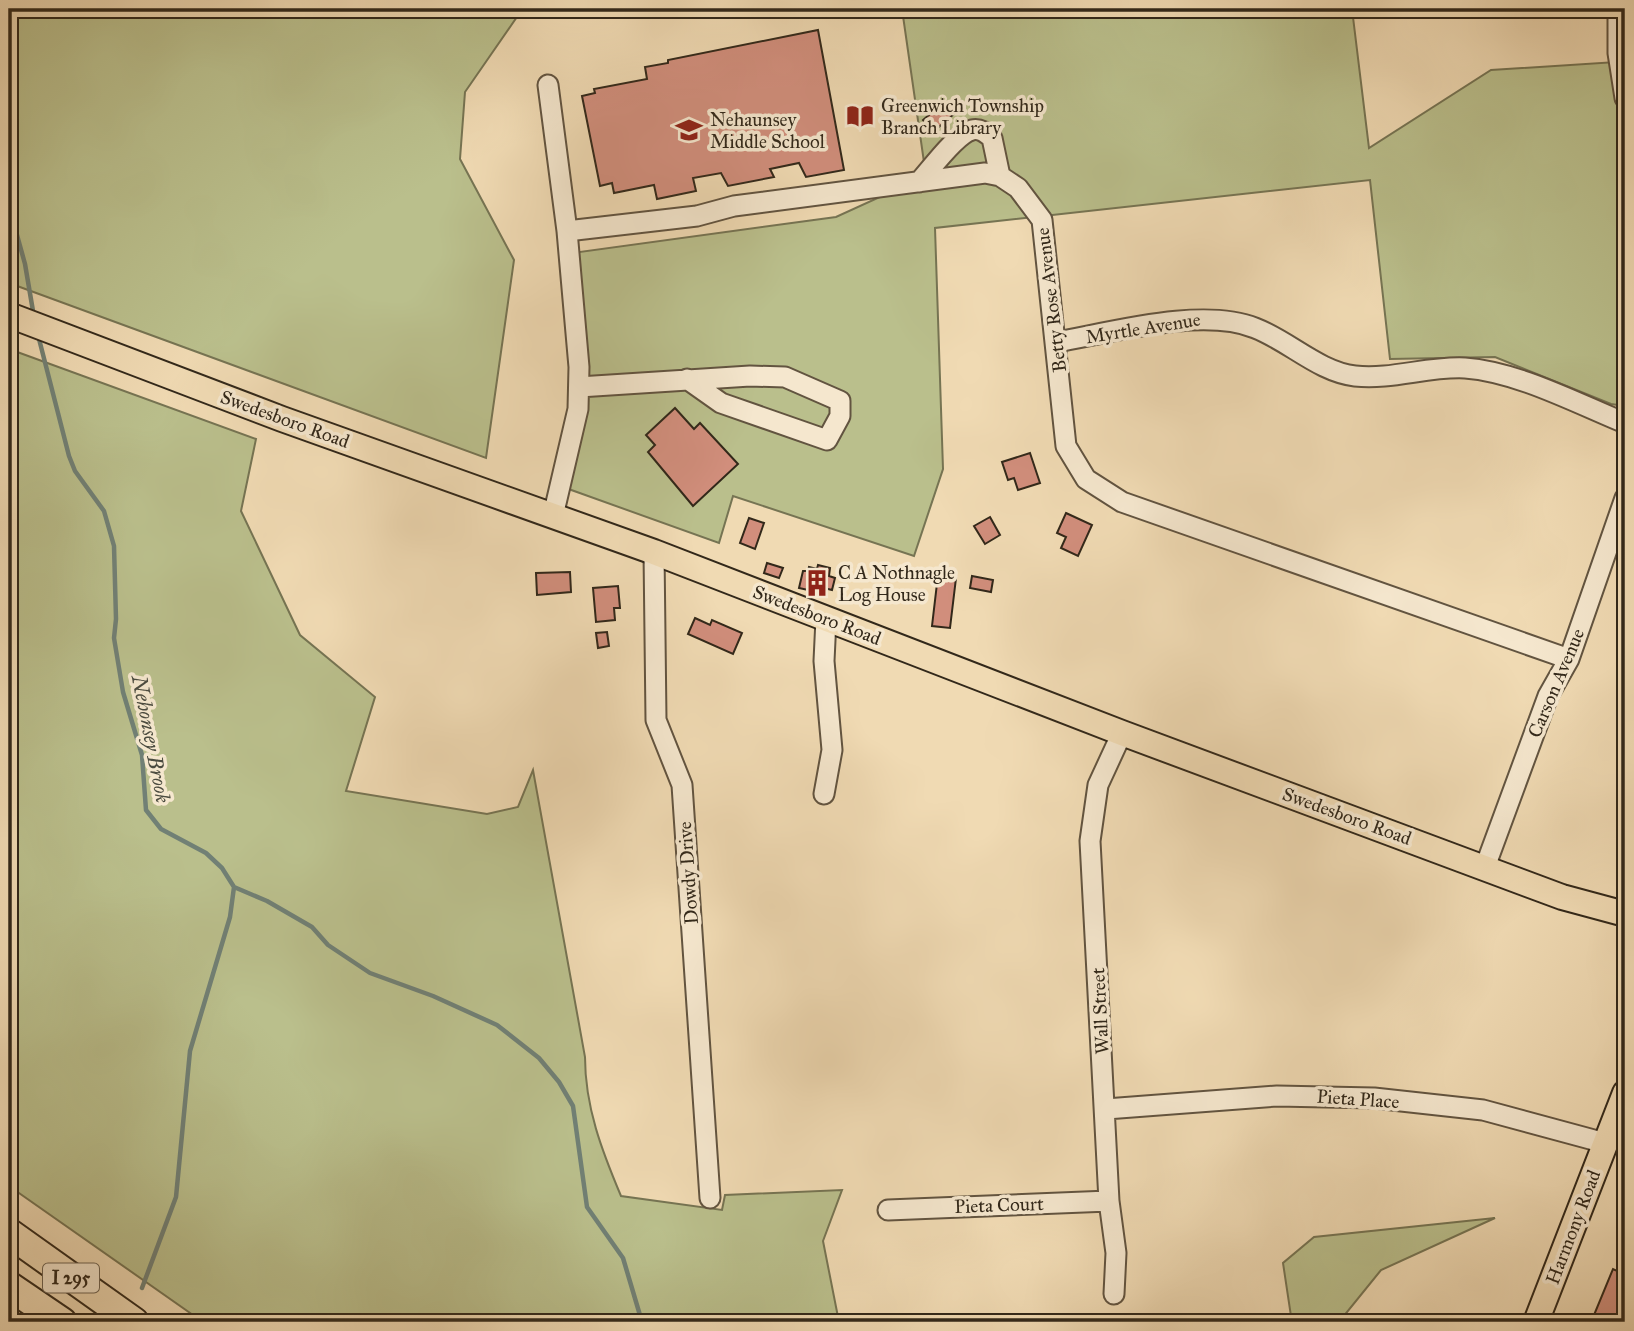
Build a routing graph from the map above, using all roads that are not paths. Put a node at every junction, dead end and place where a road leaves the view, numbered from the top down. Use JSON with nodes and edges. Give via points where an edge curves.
{"nodes":[{"id":1,"x":1618,"y":9,"type":"edge"},
{"id":2,"x":548,"y":85,"type":"dead end"},
{"id":3,"x":1625,"y":98,"type":"edge"},
{"id":4,"x":1000,"y":176,"type":"junction"},
{"id":5,"x":919,"y":182,"type":"junction"},
{"id":6,"x":566,"y":231,"type":"junction"},
{"id":7,"x":12,"y":316,"type":"edge"},
{"id":8,"x":1057,"y":342,"type":"junction"},
{"id":9,"x":687,"y":379,"type":"junction"},
{"id":10,"x":579,"y":387,"type":"junction"},
{"id":11,"x":1625,"y":423,"type":"edge"},
{"id":12,"x":1625,"y":498,"type":"edge"},
{"id":13,"x":553,"y":516,"type":"junction"},
{"id":14,"x":654,"y":552,"type":"junction"},
{"id":15,"x":826,"y":619,"type":"junction"},
{"id":16,"x":1569,"y":659,"type":"junction"},
{"id":17,"x":1122,"y":733,"type":"junction"},
{"id":18,"x":824,"y":794,"type":"dead end"},
{"id":19,"x":1485,"y":867,"type":"junction"},
{"id":20,"x":1625,"y":914,"type":"edge"},
{"id":21,"x":1625,"y":1093,"type":"edge"},
{"id":22,"x":1106,"y":1109,"type":"junction"},
{"id":23,"x":1605,"y":1143,"type":"junction"},
{"id":24,"x":710,"y":1198,"type":"dead end"},
{"id":25,"x":1110,"y":1201,"type":"junction"},
{"id":26,"x":888,"y":1210,"type":"dead end"},
{"id":27,"x":9,"y":1233,"type":"edge"},
{"id":28,"x":9,"y":1286,"type":"edge"},
{"id":29,"x":1114,"y":1294,"type":"dead end"},
{"id":30,"x":62,"y":1322,"type":"edge"},
{"id":31,"x":134,"y":1322,"type":"edge"},
{"id":32,"x":1536,"y":1322,"type":"edge"}],
"edges":[{"from":1,"to":3,"type":"street"},
{"from":2,"to":6,"type":"street"},
{"from":4,"to":5,"type":"street","via":[[985,173]]},
{"from":4,"to":5,"type":"street","via":[[992,138],[982,130],[970,130]]},
{"from":4,"to":8,"type":"street","name":"Betty Rose Avenue","via":[[1018,187],[1042,220]]},
{"from":5,"to":6,"type":"street"},
{"from":6,"to":10,"type":"street"},
{"from":7,"to":13,"type":"main road","name":"Swedesboro Road"},
{"from":8,"to":11,"type":"street","name":"Myrtle Avenue","via":[[1214,318],[1255,328],[1341,373],[1382,377],[1438,368],[1493,372]]},
{"from":8,"to":16,"type":"street","name":"Betty Rose Avenue","via":[[1066,446],[1086,480],[1122,502]]},
{"from":9,"to":9,"type":"street","via":[[785,377],[840,401],[841,416],[827,440],[721,403]]},
{"from":9,"to":10,"type":"street"},
{"from":10,"to":13,"type":"street"},
{"from":12,"to":16,"type":"street","name":"Carson Avenue"},
{"from":13,"to":14,"type":"main road","name":"Swedesboro Road"},
{"from":14,"to":15,"type":"main road","name":"Swedesboro Road"},
{"from":14,"to":24,"type":"street","name":"Dowdy Drive","via":[[655,706],[660,734],[682,785]]},
{"from":15,"to":17,"type":"main road","name":"Swedesboro Road"},
{"from":15,"to":18,"type":"street","via":[[824,661],[832,750]]},
{"from":16,"to":19,"type":"street","name":"Carson Avenue","via":[[1548,695]]},
{"from":17,"to":19,"type":"main road","name":"Swedesboro Road"},
{"from":17,"to":22,"type":"street","name":"Wall Street","via":[[1098,785],[1091,827]]},
{"from":19,"to":20,"type":"main road","name":"Swedesboro Road","via":[[1562,897]]},
{"from":21,"to":23,"type":"main road","name":"Harmony Road"},
{"from":22,"to":23,"type":"street","name":"Pieta Place","via":[[1340,1096],[1483,1110]]},
{"from":22,"to":25,"type":"street","name":"Wall Street"},
{"from":23,"to":32,"type":"main road","name":"Harmony Road"},
{"from":25,"to":26,"type":"street","name":"Pieta Court"},
{"from":25,"to":29,"type":"street","name":"Wall Street","via":[[1116,1253]]},
{"from":27,"to":31,"type":"highway","number":"I 295"},
{"from":28,"to":30,"type":"highway","number":"I 295"}]}
